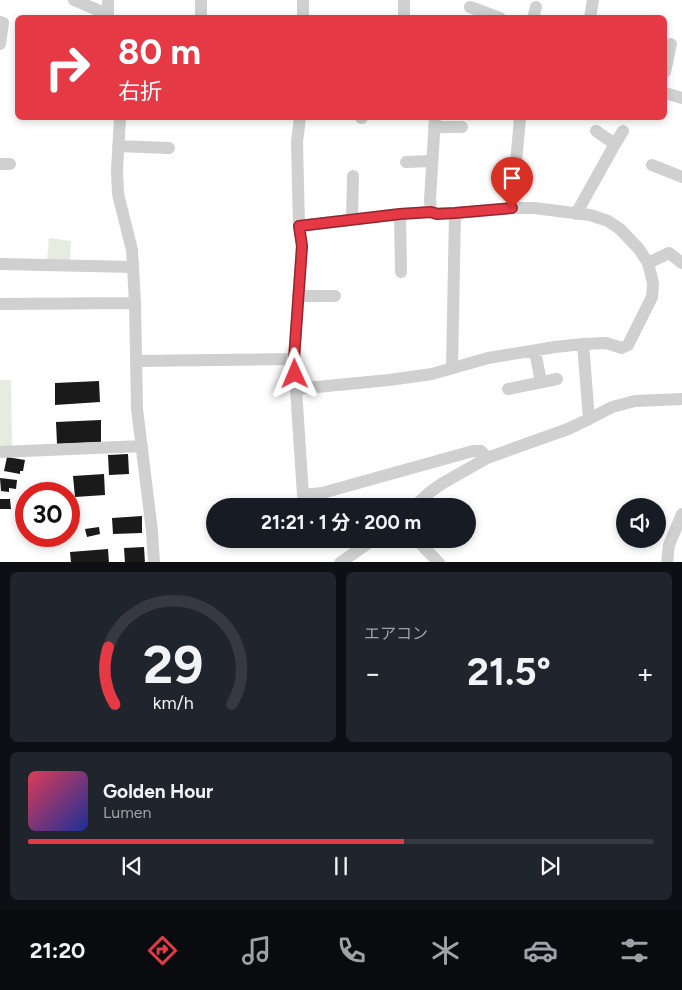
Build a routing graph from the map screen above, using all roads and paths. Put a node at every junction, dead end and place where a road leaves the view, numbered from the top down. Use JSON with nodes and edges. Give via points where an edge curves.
{"nodes":[{"id":1,"x":74,"y":0,"type":"edge"},
{"id":2,"x":108,"y":0,"type":"edge"},
{"id":3,"x":201,"y":0,"type":"edge"},
{"id":4,"x":304,"y":0,"type":"edge"},
{"id":5,"x":404,"y":0,"type":"edge"},
{"id":6,"x":593,"y":0,"type":"edge"},
{"id":7,"x":467,"y":8,"type":"edge"},
{"id":8,"x":106,"y":15,"type":"edge"},
{"id":9,"x":108,"y":15,"type":"edge"},
{"id":10,"x":201,"y":15,"type":"edge"},
{"id":11,"x":303,"y":15,"type":"edge"},
{"id":12,"x":404,"y":15,"type":"edge"},
{"id":13,"x":490,"y":15,"type":"edge"},
{"id":14,"x":590,"y":15,"type":"edge"},
{"id":15,"x":0,"y":22,"type":"edge"},
{"id":16,"x":0,"y":44,"type":"edge"},
{"id":17,"x":673,"y":44,"type":"edge"},
{"id":18,"x":667,"y":65,"type":"edge"},
{"id":19,"x":667,"y":94,"type":"edge"},
{"id":20,"x":682,"y":98,"type":"edge"},
{"id":21,"x":120,"y":120,"type":"edge"},
{"id":22,"x":300,"y":120,"type":"edge"},
{"id":23,"x":435,"y":122,"type":"edge"},
{"id":24,"x":523,"y":124,"type":"edge"},
{"id":25,"x":462,"y":127,"type":"dead end"},
{"id":26,"x":596,"y":131,"type":"dead end"},
{"id":27,"x":624,"y":131,"type":"dead end"},
{"id":28,"x":614,"y":144,"type":"junction"},
{"id":29,"x":118,"y":146,"type":"junction"},
{"id":30,"x":169,"y":148,"type":"dead end"},
{"id":31,"x":432,"y":161,"type":"junction"},
{"id":32,"x":406,"y":162,"type":"dead end"},
{"id":33,"x":652,"y":165,"type":"dead end"},
{"id":34,"x":353,"y":176,"type":"dead end"},
{"id":35,"x":682,"y":177,"type":"edge"},
{"id":36,"x":512,"y":208,"type":"junction"},
{"id":37,"x":431,"y":212,"type":"junction"},
{"id":38,"x":455,"y":213,"type":"junction"},
{"id":39,"x":400,"y":214,"type":"junction"},
{"id":40,"x":576,"y":214,"type":"junction"},
{"id":41,"x":352,"y":220,"type":"junction"},
{"id":42,"x":299,"y":226,"type":"junction"},
{"id":43,"x":682,"y":263,"type":"edge"},
{"id":44,"x":0,"y":264,"type":"edge"},
{"id":45,"x":648,"y":264,"type":"junction"},
{"id":46,"x":133,"y":267,"type":"junction"},
{"id":47,"x":401,"y":272,"type":"dead end"},
{"id":48,"x":298,"y":296,"type":"junction"},
{"id":49,"x":335,"y":296,"type":"dead end"},
{"id":50,"x":135,"y":303,"type":"junction"},
{"id":51,"x":0,"y":304,"type":"edge"},
{"id":52,"x":583,"y":344,"type":"junction"},
{"id":53,"x":535,"y":350,"type":"junction"},
{"id":54,"x":294,"y":359,"type":"junction"},
{"id":55,"x":136,"y":361,"type":"junction"},
{"id":56,"x":452,"y":368,"type":"junction"},
{"id":57,"x":557,"y":379,"type":"dead end"},
{"id":58,"x":541,"y":382,"type":"junction"},
{"id":59,"x":296,"y":389,"type":"junction"},
{"id":60,"x":508,"y":389,"type":"dead end"},
{"id":61,"x":682,"y":399,"type":"edge"},
{"id":62,"x":589,"y":419,"type":"junction"},
{"id":63,"x":142,"y":446,"type":"junction"},
{"id":64,"x":0,"y":452,"type":"edge"},
{"id":65,"x":487,"y":458,"type":"junction"},
{"id":66,"x":424,"y":498,"type":"edge"},
{"id":67,"x":682,"y":514,"type":"edge"},
{"id":68,"x":363,"y":548,"type":"edge"},
{"id":69,"x":425,"y":548,"type":"edge"},
{"id":70,"x":347,"y":561,"type":"edge"},
{"id":71,"x":154,"y":562,"type":"edge"},
{"id":72,"x":439,"y":562,"type":"edge"},
{"id":73,"x":666,"y":562,"type":"edge"}],
"edges":[{"from":1,"to":8,"type":"street"},
{"from":2,"to":9,"type":"street"},
{"from":3,"to":10,"type":"street"},
{"from":4,"to":11,"type":"street"},
{"from":5,"to":12,"type":"street"},
{"from":6,"to":14,"type":"street"},
{"from":7,"to":13,"type":"street"},
{"from":15,"to":16,"type":"street","via":[[3,23]]},
{"from":17,"to":18,"type":"street"},
{"from":19,"to":20,"type":"street"},
{"from":21,"to":29,"type":"street"},
{"from":22,"to":42,"type":"street"},
{"from":23,"to":25,"type":"street"},
{"from":23,"to":31,"type":"street"},
{"from":24,"to":36,"type":"street","via":[[522,154]]},
{"from":26,"to":28,"type":"street"},
{"from":27,"to":28,"type":"street"},
{"from":28,"to":40,"type":"street"},
{"from":29,"to":30,"type":"street"},
{"from":29,"to":46,"type":"street","via":[[118,194]]},
{"from":31,"to":32,"type":"street"},
{"from":31,"to":37,"type":"street"},
{"from":33,"to":35,"type":"street"},
{"from":34,"to":41,"type":"street"},
{"from":36,"to":38,"type":"street"},
{"from":36,"to":40,"type":"street"},
{"from":37,"to":38,"type":"street"},
{"from":37,"to":39,"type":"street"},
{"from":38,"to":56,"type":"street"},
{"from":39,"to":41,"type":"street"},
{"from":39,"to":47,"type":"street"},
{"from":40,"to":45,"type":"street","via":[[608,221],[620,229]]},
{"from":41,"to":42,"type":"street"},
{"from":42,"to":48,"type":"street","via":[[302,246]]},
{"from":43,"to":45,"type":"street","via":[[669,253]]},
{"from":44,"to":46,"type":"street"},
{"from":45,"to":52,"type":"street","via":[[652,297],[628,345],[622,348]]},
{"from":46,"to":50,"type":"street"},
{"from":48,"to":49,"type":"street"},
{"from":48,"to":54,"type":"street"},
{"from":50,"to":51,"type":"street"},
{"from":50,"to":55,"type":"street"},
{"from":52,"to":53,"type":"street"},
{"from":52,"to":62,"type":"street"},
{"from":53,"to":56,"type":"street"},
{"from":53,"to":58,"type":"street"},
{"from":54,"to":55,"type":"street"},
{"from":54,"to":59,"type":"street"},
{"from":55,"to":63,"type":"street"},
{"from":56,"to":59,"type":"street","via":[[390,380]]},
{"from":57,"to":58,"type":"street"},
{"from":58,"to":60,"type":"street"},
{"from":59,"to":65,"type":"street","via":[[303,495],[322,493],[473,451],[481,451]]},
{"from":61,"to":62,"type":"street","via":[[635,401],[612,407]]},
{"from":62,"to":65,"type":"street"},
{"from":63,"to":64,"type":"street"},
{"from":63,"to":71,"type":"street"},
{"from":65,"to":66,"type":"street"},
{"from":67,"to":73,"type":"street","via":[[669,545]]},
{"from":68,"to":70,"type":"street"},
{"from":69,"to":72,"type":"street"}]}
